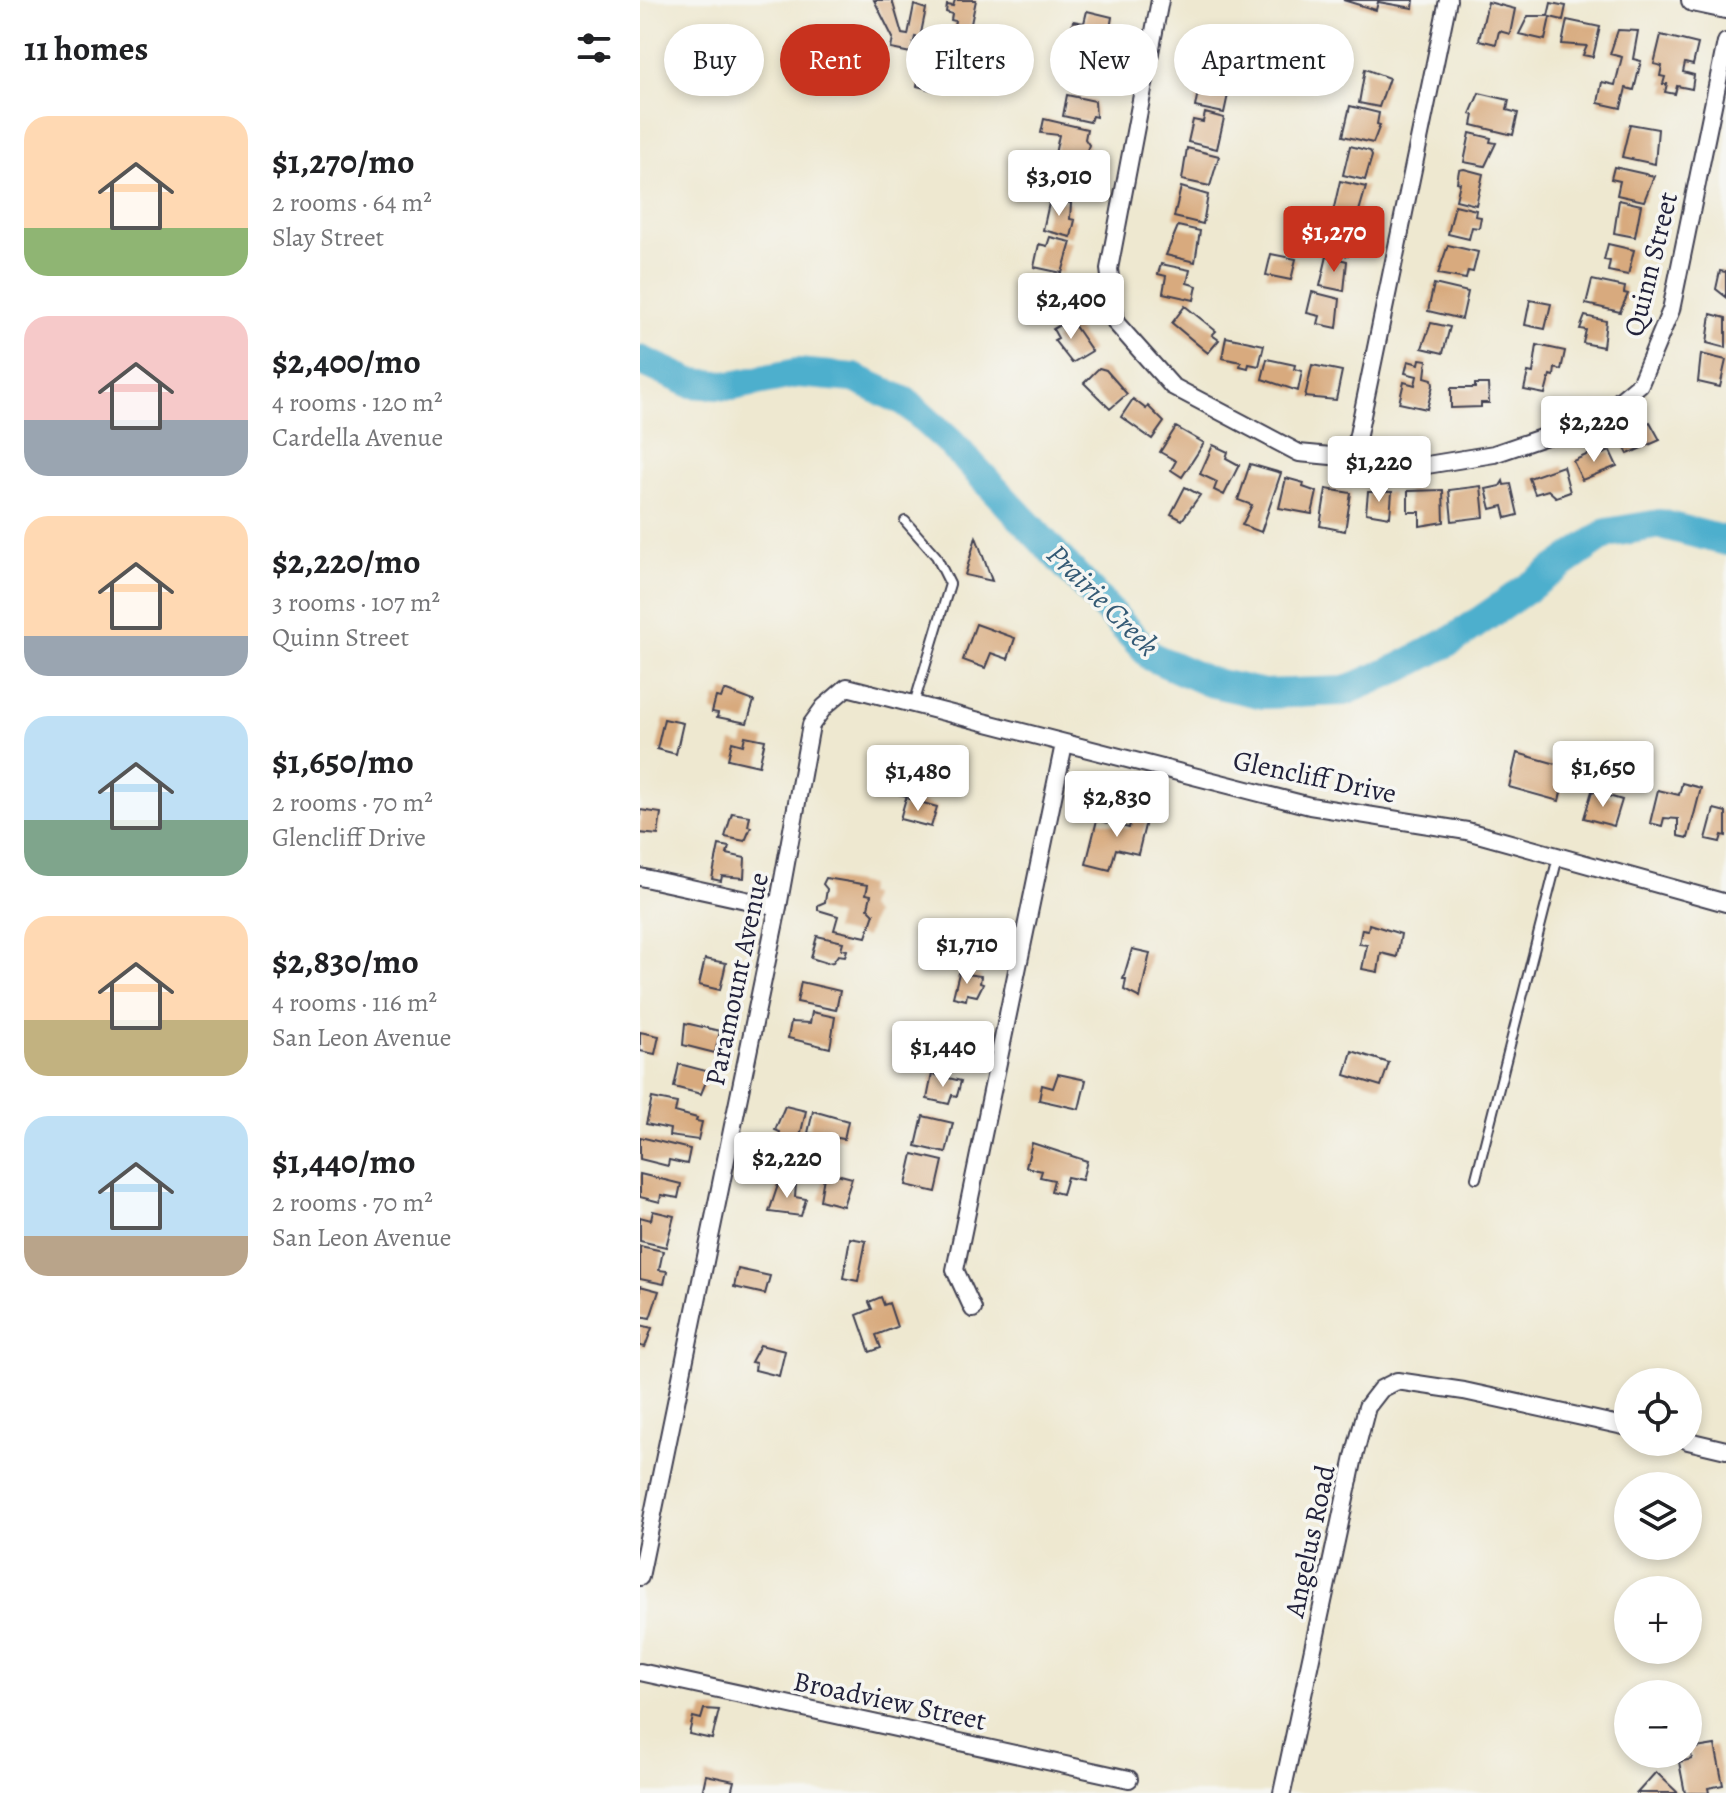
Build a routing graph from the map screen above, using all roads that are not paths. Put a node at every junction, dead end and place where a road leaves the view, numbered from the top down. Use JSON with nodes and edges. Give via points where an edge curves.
{"nodes":[{"id":1,"x":1160,"y":0,"type":"edge"},
{"id":2,"x":1448,"y":0,"type":"edge"},
{"id":3,"x":1693,"y":0,"type":"edge"},
{"id":4,"x":1726,"y":7,"type":"edge"},
{"id":5,"x":1726,"y":42,"type":"edge"},
{"id":6,"x":1353,"y":459,"type":"junction"},
{"id":7,"x":905,"y":521,"type":"dead end"},
{"id":8,"x":847,"y":687,"type":"joint"},
{"id":9,"x":913,"y":704,"type":"junction"},
{"id":10,"x":1064,"y":744,"type":"junction"},
{"id":11,"x":1558,"y":857,"type":"junction"},
{"id":12,"x":640,"y":877,"type":"edge"},
{"id":13,"x":1726,"y":903,"type":"edge"},
{"id":14,"x":778,"y":907,"type":"junction"},
{"id":15,"x":1476,"y":1178,"type":"dead end"},
{"id":16,"x":973,"y":1309,"type":"dead end"},
{"id":17,"x":1614,"y":1424,"type":"edge"},
{"id":18,"x":1702,"y":1444,"type":"edge"},
{"id":19,"x":1726,"y":1450,"type":"edge"},
{"id":20,"x":640,"y":1577,"type":"edge"},
{"id":21,"x":640,"y":1672,"type":"edge"},
{"id":22,"x":1129,"y":1779,"type":"dead end"},
{"id":23,"x":1282,"y":1793,"type":"edge"}],
"edges":[{"from":1,"to":6,"type":"street","name":"Quinn Street","via":[[1109,269],[1116,323],[1172,386],[1299,453]]},
{"from":2,"to":6,"type":"street"},
{"from":3,"to":4,"type":"main road"},
{"from":5,"to":6,"type":"street","name":"Quinn Street","via":[[1671,310],[1640,384],[1576,426],[1494,454],[1427,465]]},
{"from":7,"to":9,"type":"lane","via":[[936,556],[950,584]]},
{"from":8,"to":9,"type":"street","name":"Glencliff Drive"},
{"from":8,"to":14,"type":"street","name":"Paramount Avenue","via":[[811,725]]},
{"from":9,"to":10,"type":"street","name":"Glencliff Drive"},
{"from":10,"to":11,"type":"street","name":"Glencliff Drive","via":[[1310,806],[1467,831]]},
{"from":10,"to":16,"type":"street","via":[[955,1270]]},
{"from":11,"to":13,"type":"street","name":"Glencliff Drive"},
{"from":11,"to":15,"type":"lane"},
{"from":12,"to":14,"type":"street"},
{"from":14,"to":20,"type":"street","name":"Paramount Avenue"},
{"from":17,"to":23,"type":"street","name":"Angelus Road","via":[[1464,1391],[1397,1381],[1381,1389],[1367,1407]]},
{"from":18,"to":19,"type":"street"},
{"from":21,"to":22,"type":"street","name":"Broadview Street"}]}
